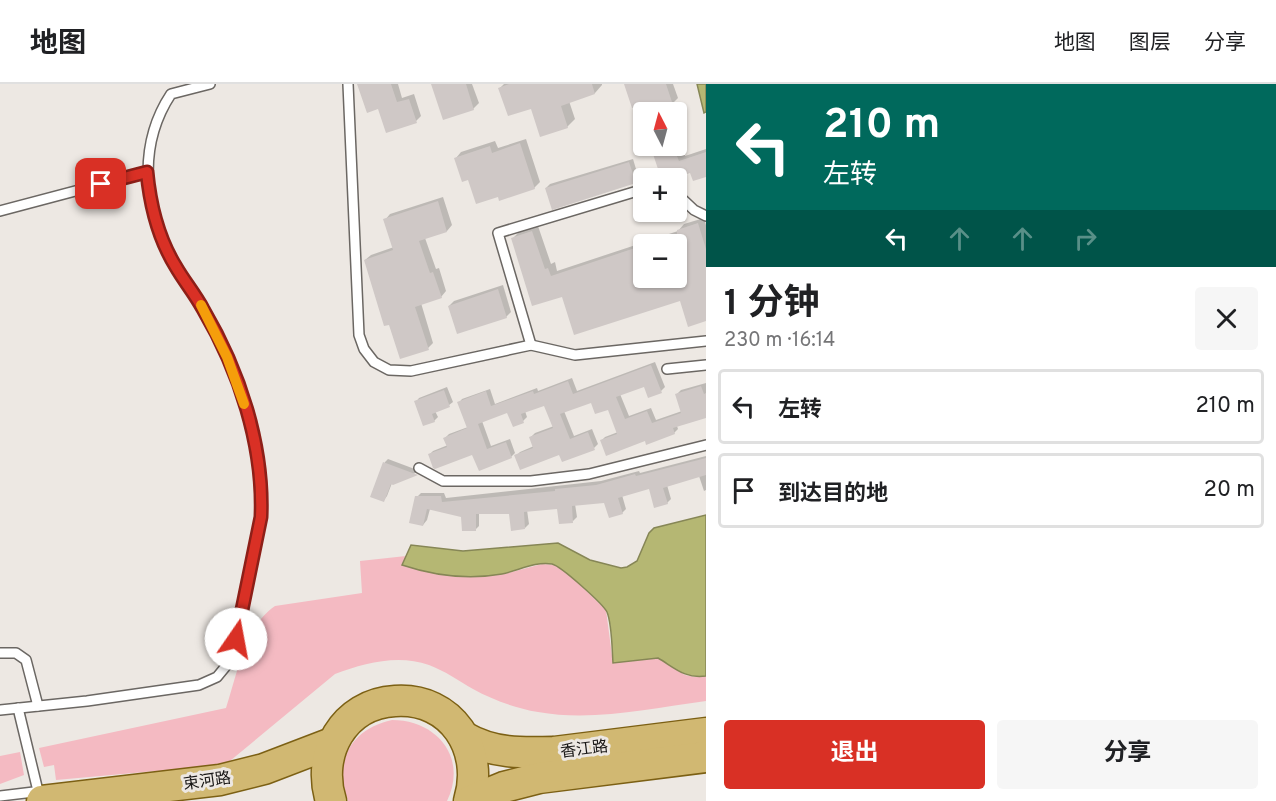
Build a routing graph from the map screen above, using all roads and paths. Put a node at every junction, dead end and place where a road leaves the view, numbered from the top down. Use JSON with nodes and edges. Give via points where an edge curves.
{"nodes":[{"id":1,"x":210,"y":84,"type":"edge"},
{"id":2,"x":348,"y":84,"type":"edge"},
{"id":3,"x":147,"y":172,"type":"junction"},
{"id":4,"x":633,"y":192,"type":"edge"},
{"id":5,"x":687,"y":203,"type":"edge"},
{"id":6,"x":0,"y":211,"type":"edge"},
{"id":7,"x":706,"y":216,"type":"edge"},
{"id":8,"x":706,"y":340,"type":"edge"},
{"id":9,"x":531,"y":345,"type":"junction"},
{"id":10,"x":706,"y":365,"type":"edge"},
{"id":11,"x":668,"y":369,"type":"dead end"},
{"id":12,"x":706,"y":445,"type":"edge"},
{"id":13,"x":418,"y":468,"type":"dead end"},
{"id":14,"x":0,"y":653,"type":"edge"},
{"id":15,"x":38,"y":706,"type":"junction"},
{"id":16,"x":18,"y":708,"type":"junction"},
{"id":17,"x":0,"y":710,"type":"edge"},
{"id":18,"x":706,"y":733,"type":"edge"},
{"id":19,"x":464,"y":737,"type":"junction"},
{"id":20,"x":332,"y":744,"type":"junction"},
{"id":21,"x":706,"y":757,"type":"edge"},
{"id":22,"x":147,"y":778,"type":"dead end"},
{"id":23,"x":198,"y":783,"type":"junction"},
{"id":24,"x":0,"y":796,"type":"edge"},
{"id":25,"x":45,"y":796,"type":"edge"},
{"id":26,"x":331,"y":801,"type":"edge"},
{"id":27,"x":470,"y":801,"type":"edge"}],
"edges":[{"from":1,"to":3,"type":"lane","via":[[171,94],[156,120]]},
{"from":2,"to":9,"type":"lane","via":[[359,335],[364,349],[381,367],[411,371]]},
{"from":3,"to":6,"type":"lane"},
{"from":3,"to":15,"type":"lane","via":[[151,202],[165,245],[216,332],[247,413],[261,476],[258,537],[231,660],[217,677],[199,685]]},
{"from":4,"to":9,"type":"lane","via":[[498,233]]},
{"from":5,"to":7,"type":"lane"},
{"from":8,"to":9,"type":"lane","via":[[574,355]]},
{"from":10,"to":11,"type":"lane"},
{"from":12,"to":13,"type":"lane","via":[[589,474],[531,481],[443,482]]},
{"from":14,"to":15,"type":"lane","via":[[16,653],[26,660]]},
{"from":15,"to":16,"type":"lane"},
{"from":16,"to":17,"type":"lane"},
{"from":16,"to":25,"type":"lane"},
{"from":18,"to":19,"type":"main road","name":"香江路","via":[[535,753],[495,750]]},
{"from":19,"to":20,"type":"main road","via":[[435,709],[396,701],[357,714]]},
{"from":19,"to":27,"type":"main road","via":[[473,762]]},
{"from":20,"to":23,"type":"main road","name":"束河路","via":[[264,769]]},
{"from":20,"to":26,"type":"main road","via":[[326,774]]},
{"from":21,"to":27,"type":"main road","name":"香江路","via":[[539,778]]},
{"from":22,"to":23,"type":"lane"},
{"from":23,"to":25,"type":"main road","name":"束河路"},
{"from":24,"to":25,"type":"lane"}]}
